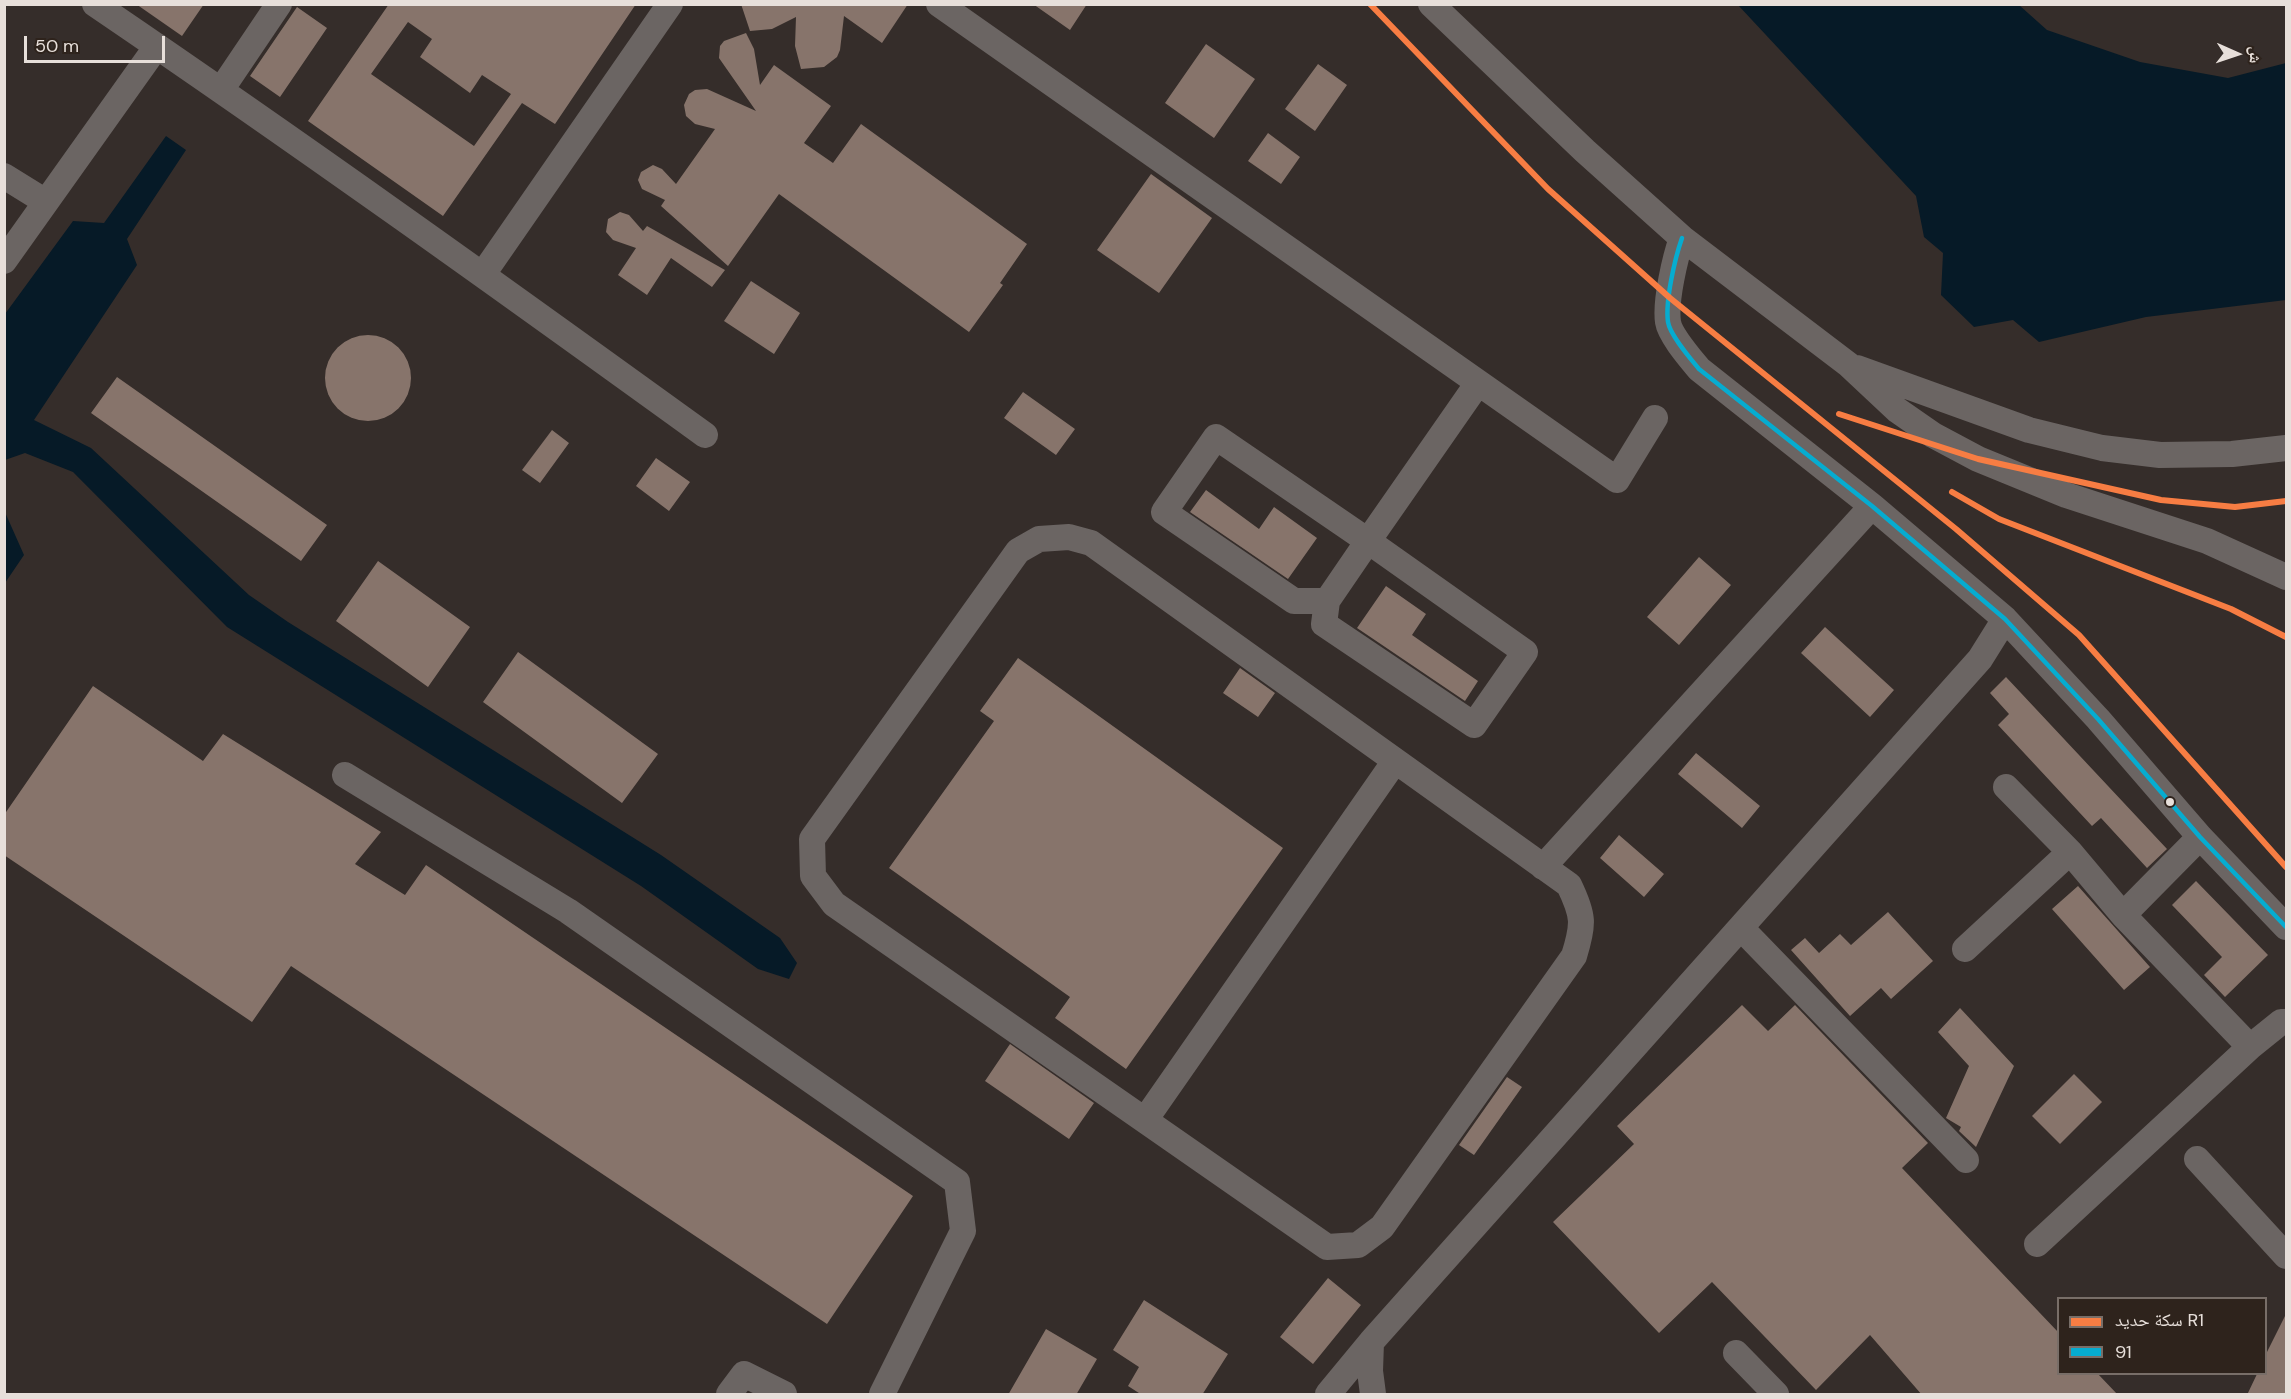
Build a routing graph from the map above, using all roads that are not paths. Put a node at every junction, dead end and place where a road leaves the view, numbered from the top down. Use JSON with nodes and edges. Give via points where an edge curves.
{"nodes":[{"id":1,"x":95,"y":4,"type":"edge"},
{"id":2,"x":279,"y":4,"type":"edge"},
{"id":3,"x":670,"y":4,"type":"edge"},
{"id":4,"x":939,"y":4,"type":"edge"},
{"id":5,"x":1431,"y":4,"type":"edge"},
{"id":6,"x":157,"y":46,"type":"junction"},
{"id":7,"x":220,"y":90,"type":"junction"},
{"id":8,"x":4,"y":176,"type":"edge"},
{"id":9,"x":46,"y":202,"type":"junction"},
{"id":10,"x":1682,"y":238,"type":"junction"},
{"id":11,"x":4,"y":261,"type":"edge"},
{"id":12,"x":483,"y":274,"type":"junction"},
{"id":13,"x":1849,"y":365,"type":"junction"},
{"id":14,"x":1478,"y":383,"type":"junction"},
{"id":15,"x":1655,"y":418,"type":"dead end"},
{"id":16,"x":705,"y":435,"type":"dead end"},
{"id":17,"x":2286,"y":448,"type":"edge"},
{"id":18,"x":1872,"y":506,"type":"junction"},
{"id":19,"x":1368,"y":541,"type":"junction"},
{"id":20,"x":2286,"y":577,"type":"edge"},
{"id":21,"x":1327,"y":601,"type":"junction"},
{"id":22,"x":2005,"y":620,"type":"junction"},
{"id":23,"x":1395,"y":761,"type":"junction"},
{"id":24,"x":345,"y":775,"type":"dead end"},
{"id":25,"x":2006,"y":787,"type":"dead end"},
{"id":26,"x":2200,"y":837,"type":"junction"},
{"id":27,"x":2070,"y":852,"type":"junction"},
{"id":28,"x":1543,"y":867,"type":"junction"},
{"id":29,"x":2122,"y":915,"type":"junction"},
{"id":30,"x":2286,"y":927,"type":"edge"},
{"id":31,"x":1742,"y":928,"type":"junction"},
{"id":32,"x":1965,"y":949,"type":"dead end"},
{"id":33,"x":2286,"y":1022,"type":"edge"},
{"id":34,"x":2250,"y":1047,"type":"junction"},
{"id":35,"x":1145,"y":1120,"type":"junction"},
{"id":36,"x":2197,"y":1159,"type":"dead end"},
{"id":37,"x":1966,"y":1160,"type":"dead end"},
{"id":38,"x":2037,"y":1244,"type":"dead end"},
{"id":39,"x":2286,"y":1256,"type":"edge"},
{"id":40,"x":1371,"y":1342,"type":"junction"},
{"id":41,"x":1736,"y":1353,"type":"dead end"},
{"id":42,"x":1338,"y":1390,"type":"edge"},
{"id":43,"x":729,"y":1395,"type":"edge"},
{"id":44,"x":784,"y":1395,"type":"edge"},
{"id":45,"x":882,"y":1395,"type":"edge"},
{"id":46,"x":1373,"y":1395,"type":"edge"},
{"id":47,"x":1776,"y":1395,"type":"edge"}],
"edges":[{"from":1,"to":6,"type":"street"},
{"from":2,"to":7,"type":"street"},
{"from":3,"to":12,"type":"street"},
{"from":4,"to":14,"type":"street"},
{"from":5,"to":10,"type":"street","via":[[1585,152]]},
{"from":6,"to":7,"type":"street"},
{"from":6,"to":9,"type":"street"},
{"from":7,"to":12,"type":"street"},
{"from":8,"to":9,"type":"street"},
{"from":9,"to":11,"type":"street"},
{"from":10,"to":13,"type":"street"},
{"from":10,"to":18,"type":"street","via":[[1674,262],[1668,323],[1683,348],[1699,369]]},
{"from":12,"to":16,"type":"street"},
{"from":13,"to":17,"type":"street","via":[[2029,430],[2102,447],[2160,455]]},
{"from":13,"to":20,"type":"street","via":[[1897,410],[1978,459],[2066,495],[2207,541]]},
{"from":14,"to":15,"type":"street","via":[[1617,480]]},
{"from":14,"to":19,"type":"street"},
{"from":18,"to":22,"type":"street"},
{"from":18,"to":28,"type":"street"},
{"from":19,"to":21,"type":"street"},
{"from":19,"to":21,"type":"street","via":[[1216,437],[1164,512],[1294,601]]},
{"from":19,"to":21,"type":"street","via":[[1525,652],[1474,725],[1324,624]]},
{"from":22,"to":26,"type":"street","via":[[2098,719]]},
{"from":22,"to":31,"type":"street","via":[[1980,659]]},
{"from":23,"to":28,"type":"street"},
{"from":23,"to":35,"type":"street"},
{"from":23,"to":35,"type":"street","via":[[1091,543],[1069,537],[1039,539],[1018,551],[812,838],[813,876],[834,904]]},
{"from":24,"to":45,"type":"street","via":[[568,911],[957,1182],[963,1231]]},
{"from":25,"to":27,"type":"street"},
{"from":26,"to":29,"type":"street"},
{"from":26,"to":30,"type":"street"},
{"from":27,"to":29,"type":"street"},
{"from":27,"to":32,"type":"street"},
{"from":28,"to":35,"type":"street","via":[[1569,885],[1580,908],[1581,933],[1574,956],[1382,1227],[1358,1245],[1327,1246]]},
{"from":29,"to":34,"type":"street"},
{"from":31,"to":37,"type":"street"},
{"from":31,"to":40,"type":"street"},
{"from":33,"to":34,"type":"street"},
{"from":34,"to":38,"type":"street"},
{"from":36,"to":39,"type":"street"},
{"from":40,"to":42,"type":"street"},
{"from":40,"to":46,"type":"street"},
{"from":41,"to":47,"type":"street"},
{"from":43,"to":44,"type":"street","via":[[744,1374]]}]}
